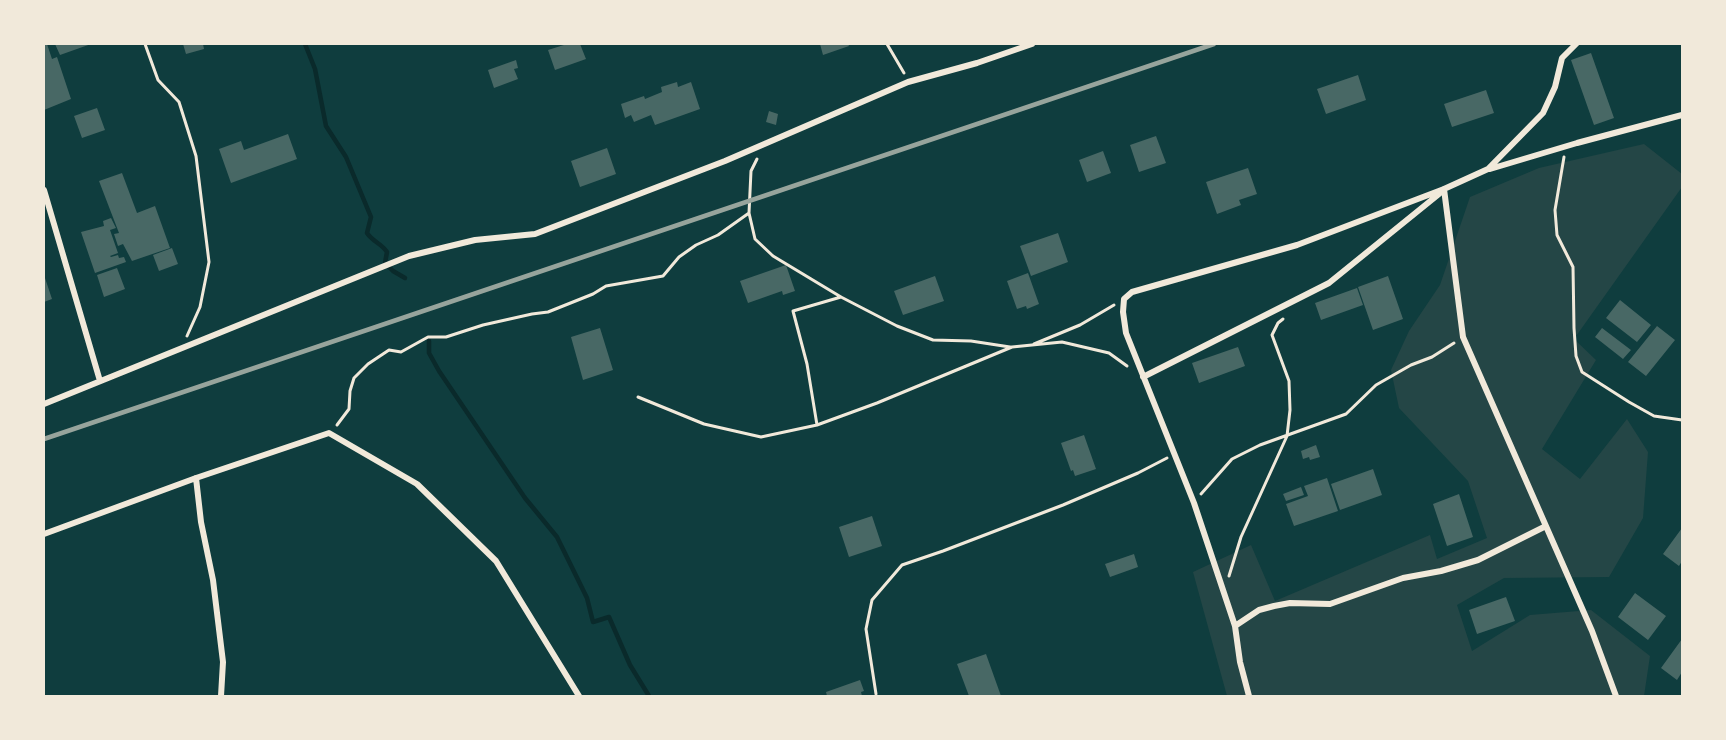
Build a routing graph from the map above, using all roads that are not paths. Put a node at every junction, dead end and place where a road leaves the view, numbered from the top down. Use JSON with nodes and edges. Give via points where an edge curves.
{"nodes":[{"id":1,"x":1032,"y":44,"type":"edge"},
{"id":2,"x":1576,"y":44,"type":"edge"},
{"id":3,"x":1683,"y":115,"type":"edge"},
{"id":4,"x":1488,"y":169,"type":"junction"},
{"id":5,"x":1444,"y":189,"type":"junction"},
{"id":6,"x":44,"y":190,"type":"edge"},
{"id":7,"x":1143,"y":377,"type":"junction"},
{"id":8,"x":100,"y":381,"type":"junction"},
{"id":9,"x":44,"y":404,"type":"edge"},
{"id":10,"x":196,"y":478,"type":"junction"},
{"id":11,"x":1546,"y":525,"type":"junction"},
{"id":12,"x":44,"y":534,"type":"edge"},
{"id":13,"x":1235,"y":626,"type":"junction"},
{"id":14,"x":221,"y":696,"type":"edge"},
{"id":15,"x":579,"y":696,"type":"edge"},
{"id":16,"x":1249,"y":696,"type":"edge"},
{"id":17,"x":1616,"y":696,"type":"edge"}],
"edges":[{"from":1,"to":8,"type":"street","via":[[908,82],[764,145],[535,234],[475,240],[409,256]]},
{"from":2,"to":4,"type":"street","via":[[1562,58],[1543,113]]},
{"from":3,"to":4,"type":"street"},
{"from":4,"to":5,"type":"street"},
{"from":5,"to":7,"type":"street","via":[[1329,283]]},
{"from":5,"to":7,"type":"street","via":[[1297,245],[1132,292],[1124,299],[1123,312],[1126,333]]},
{"from":5,"to":11,"type":"street","via":[[1463,337]]},
{"from":6,"to":8,"type":"street"},
{"from":7,"to":13,"type":"street","via":[[1194,503]]},
{"from":8,"to":9,"type":"street"},
{"from":10,"to":12,"type":"street"},
{"from":10,"to":14,"type":"street","via":[[223,662]]},
{"from":10,"to":15,"type":"street","via":[[329,433],[417,484],[496,561]]},
{"from":11,"to":13,"type":"street","via":[[1478,560],[1403,578],[1330,604],[1290,603],[1259,610]]},
{"from":11,"to":17,"type":"street"},
{"from":13,"to":16,"type":"street"}]}
